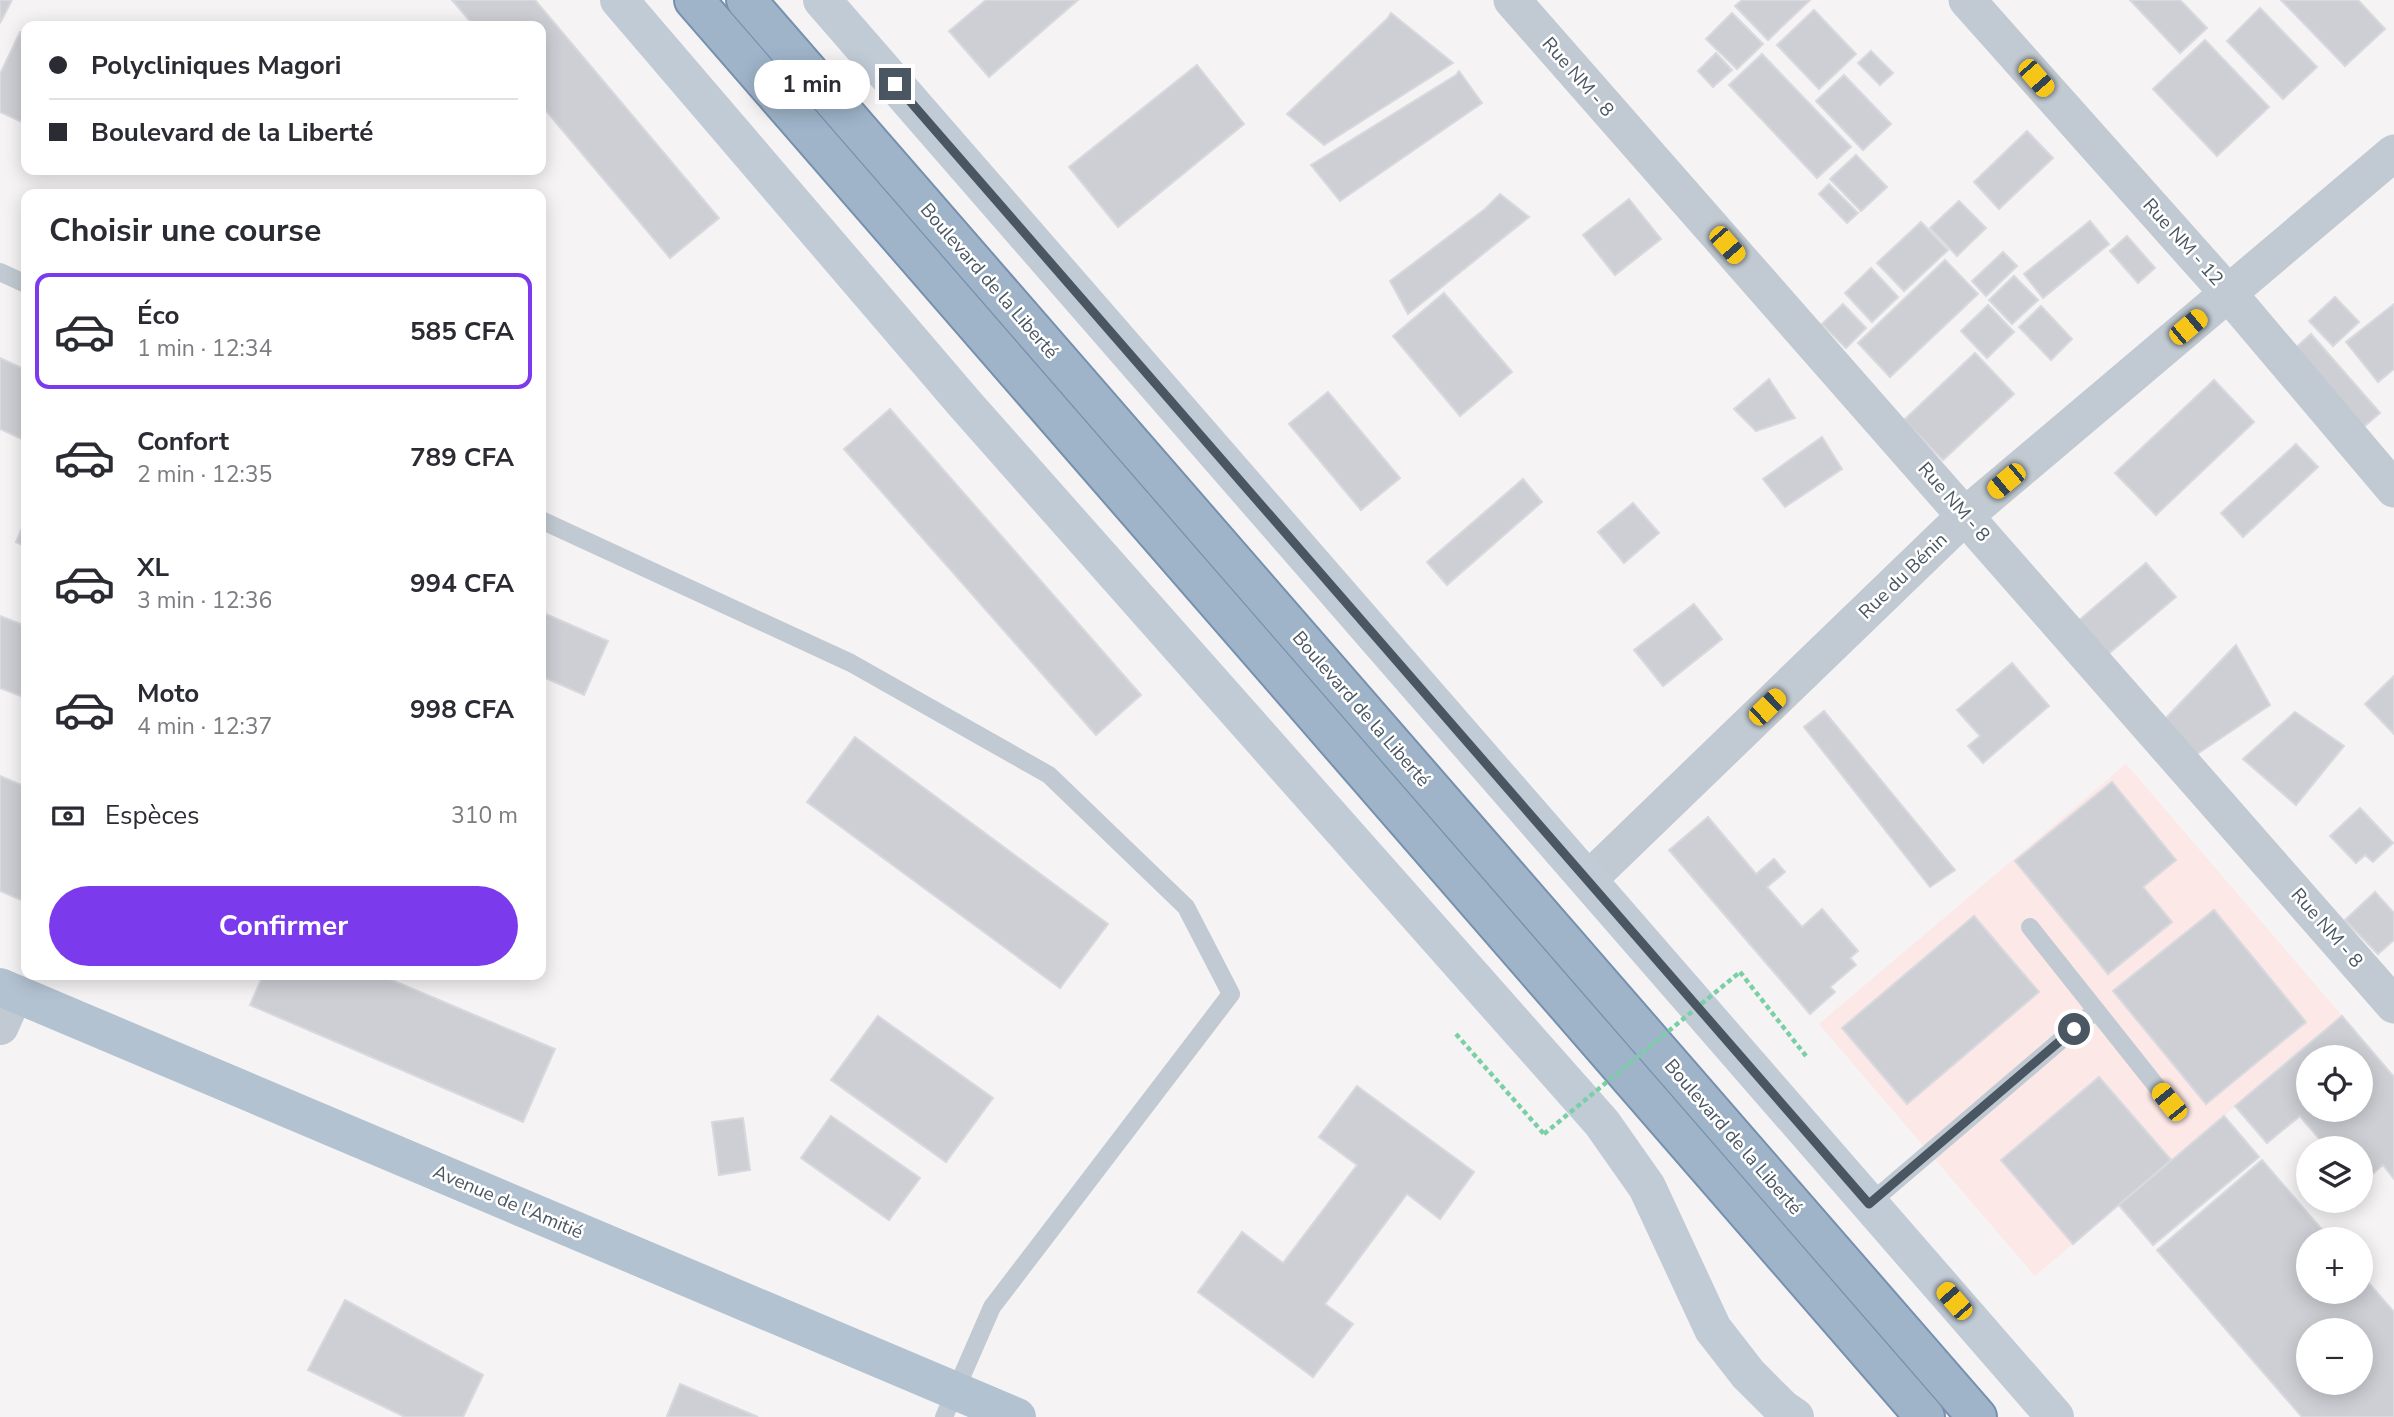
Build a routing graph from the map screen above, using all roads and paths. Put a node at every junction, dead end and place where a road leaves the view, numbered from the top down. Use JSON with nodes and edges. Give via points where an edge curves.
{"nodes":[{"id":1,"x":619,"y":0,"type":"edge"},
{"id":2,"x":694,"y":0,"type":"edge"},
{"id":3,"x":746,"y":0,"type":"edge"},
{"id":4,"x":822,"y":0,"type":"edge"},
{"id":5,"x":1512,"y":0,"type":"edge"},
{"id":6,"x":1967,"y":0,"type":"edge"},
{"id":7,"x":2394,"y":153,"type":"edge"},
{"id":8,"x":0,"y":272,"type":"edge"},
{"id":9,"x":21,"y":282,"type":"edge"},
{"id":10,"x":2228,"y":293,"type":"junction"},
{"id":11,"x":2394,"y":489,"type":"edge"},
{"id":12,"x":1966,"y":515,"type":"junction"},
{"id":13,"x":546,"y":522,"type":"edge"},
{"id":14,"x":1588,"y":880,"type":"junction"},
{"id":15,"x":2030,"y":927,"type":"dead end"},
{"id":16,"x":5,"y":1002,"type":"edge"},
{"id":17,"x":2394,"y":1005,"type":"edge"},
{"id":18,"x":2095,"y":1011,"type":"junction"},
{"id":19,"x":1456,"y":1034,"type":"dead end"},
{"id":20,"x":1806,"y":1056,"type":"dead end"},
{"id":21,"x":2169,"y":1102,"type":"dead end"},
{"id":22,"x":1869,"y":1204,"type":"junction"},
{"id":23,"x":949,"y":1404,"type":"edge"},
{"id":24,"x":1017,"y":1417,"type":"edge"},
{"id":25,"x":1795,"y":1417,"type":"edge"},
{"id":26,"x":1925,"y":1417,"type":"edge"},
{"id":27,"x":1977,"y":1417,"type":"edge"},
{"id":28,"x":2055,"y":1417,"type":"edge"}],
"edges":[{"from":1,"to":25,"type":"main road","via":[[974,414],[1602,1123],[1647,1187],[1713,1329],[1748,1374]]},
{"from":2,"to":26,"type":"highway","name":"Boulevard de la Liberté"},
{"from":3,"to":27,"type":"highway","name":"Boulevard de la Liberté"},
{"from":4,"to":14,"type":"main road"},
{"from":5,"to":12,"type":"street","name":"Rue NM - 8"},
{"from":6,"to":10,"type":"street","name":"Rue NM - 12"},
{"from":7,"to":10,"type":"street","name":"Rue du Bénin"},
{"from":8,"to":9,"type":"lane"},
{"from":10,"to":11,"type":"street","name":"Rue NM - 12"},
{"from":10,"to":12,"type":"street","name":"Rue du Bénin"},
{"from":12,"to":14,"type":"street","name":"Rue du Bénin"},
{"from":12,"to":17,"type":"street","name":"Rue NM - 8"},
{"from":13,"to":23,"type":"lane","via":[[851,663],[1049,775],[1186,907],[1231,994],[992,1307]]},
{"from":14,"to":22,"type":"main road"},
{"from":15,"to":18,"type":"lane"},
{"from":16,"to":23,"type":"main road","name":"Avenue de l'Amitié"},
{"from":18,"to":21,"type":"lane"},
{"from":18,"to":22,"type":"lane"},
{"from":19,"to":20,"type":"path","bridge":true,"via":[[1544,1134],[1740,972]]},
{"from":22,"to":28,"type":"main road"},
{"from":23,"to":24,"type":"main road","name":"Avenue de l'Amitié"}]}
